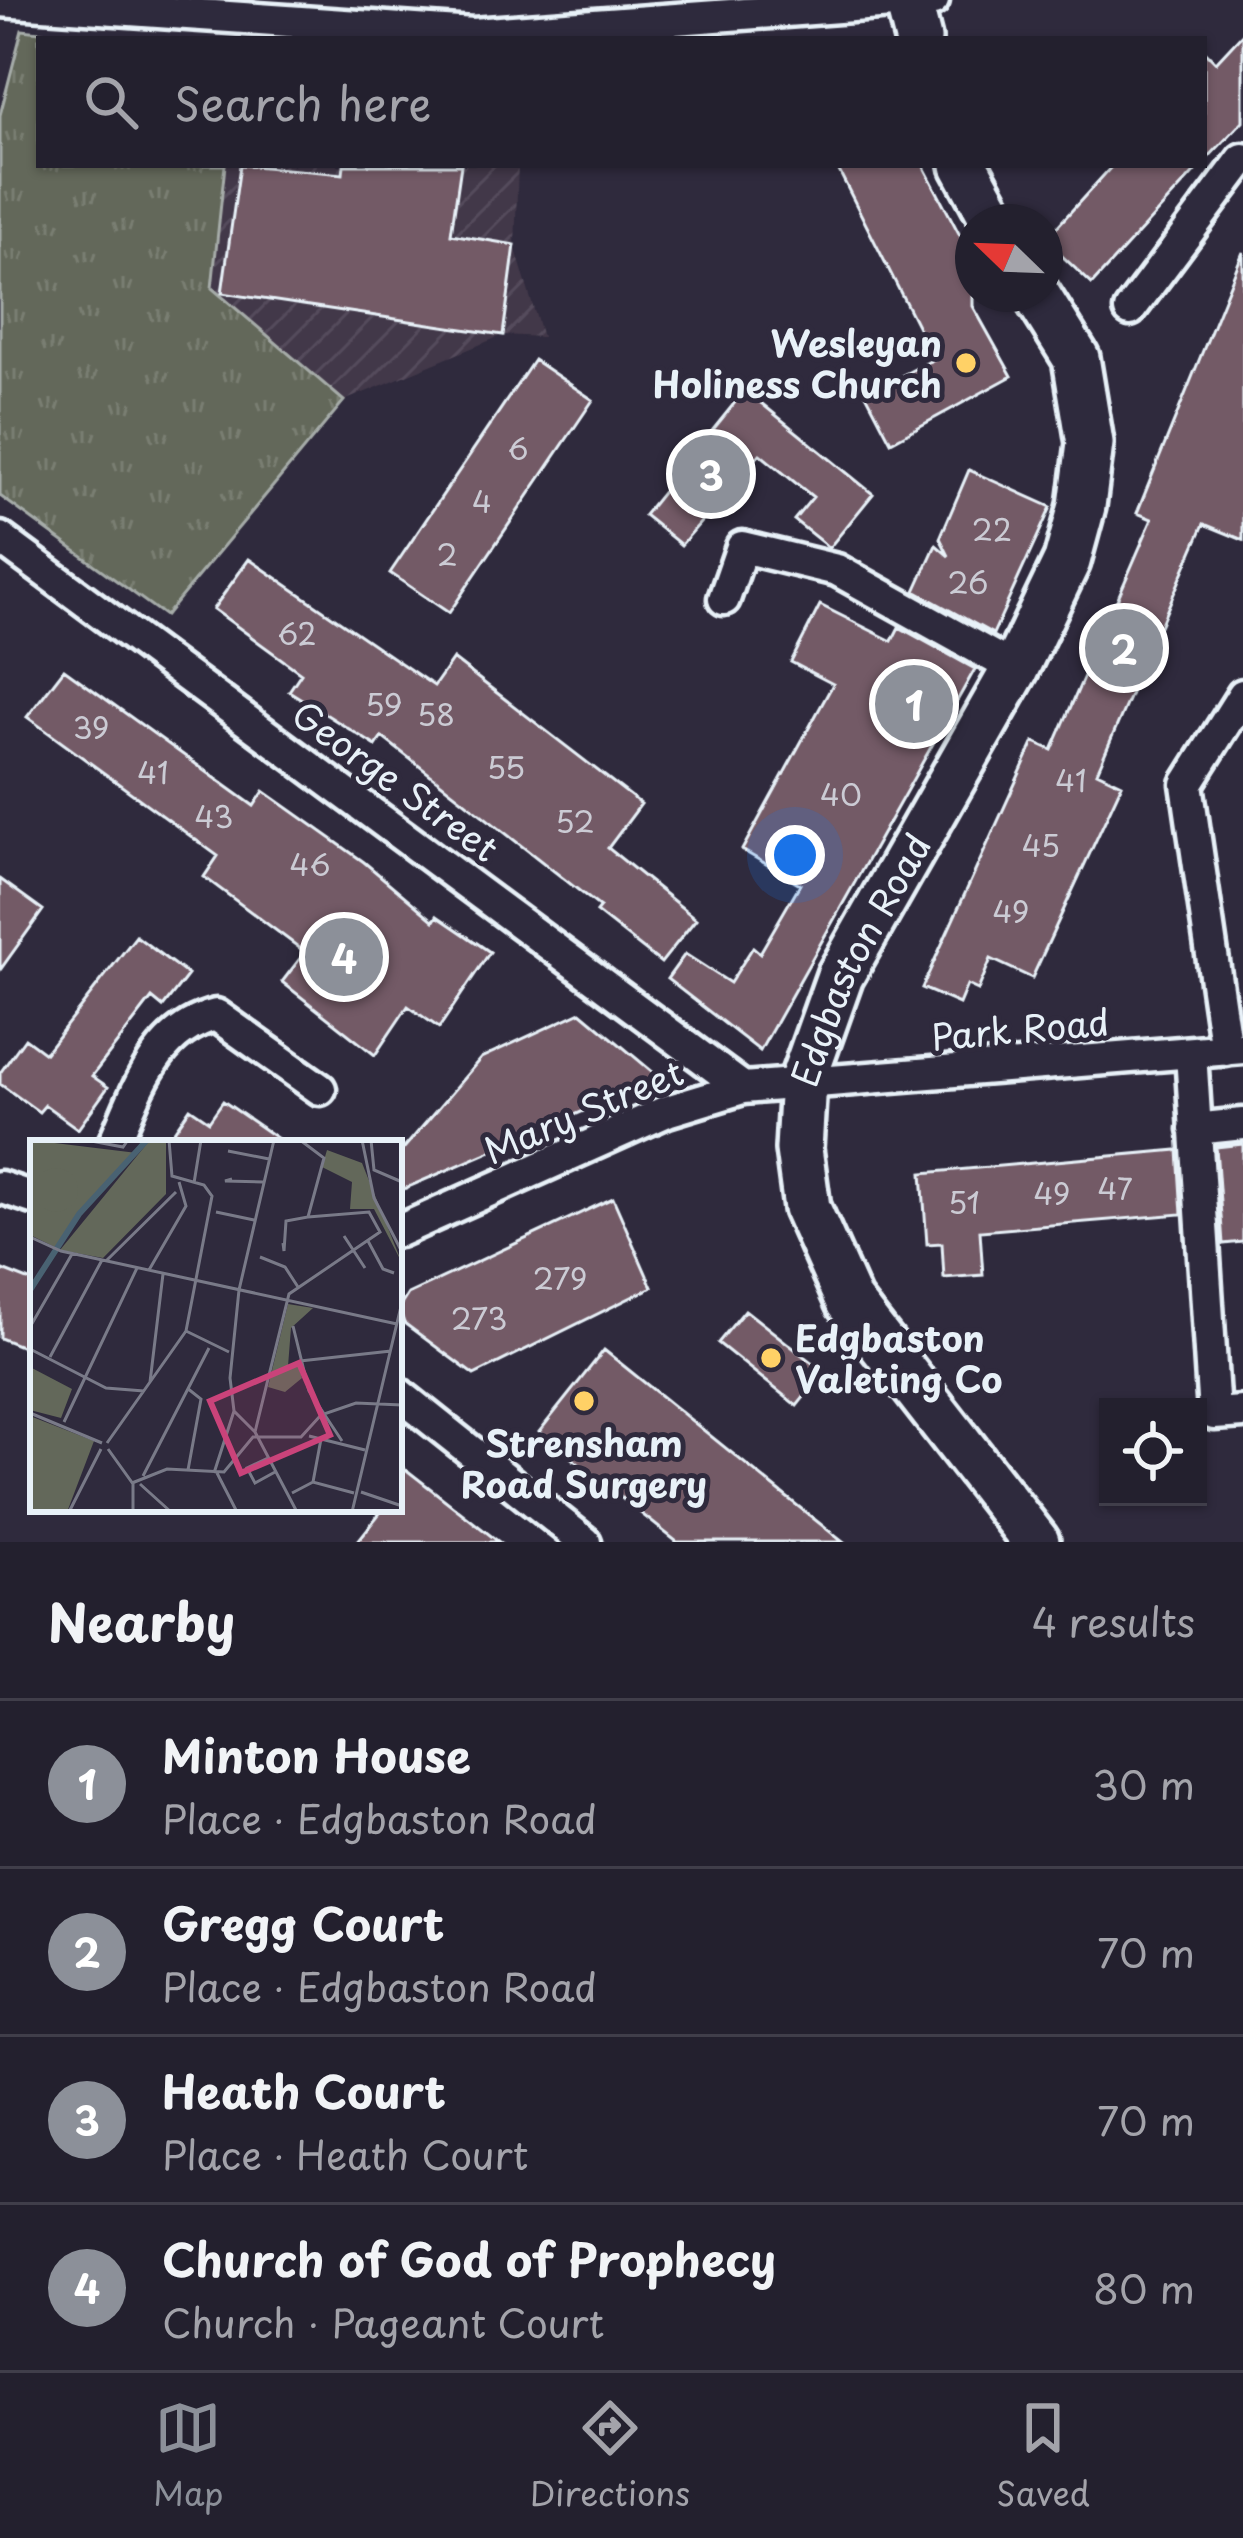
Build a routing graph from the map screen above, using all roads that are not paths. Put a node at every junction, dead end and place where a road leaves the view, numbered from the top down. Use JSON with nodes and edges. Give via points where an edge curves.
{"nodes":[{"id":1,"x":0,"y":1,"type":"edge"},
{"id":2,"x":917,"y":11,"type":"edge"},
{"id":3,"x":1243,"y":159,"type":"edge"},
{"id":4,"x":966,"y":168,"type":"edge"},
{"id":5,"x":985,"y":204,"type":"edge"},
{"id":6,"x":1130,"y":310,"type":"dead end"},
{"id":7,"x":1047,"y":312,"type":"edge"},
{"id":8,"x":0,"y":538,"type":"edge"},
{"id":9,"x":724,"y":599,"type":"dead end"},
{"id":10,"x":1015,"y":669,"type":"junction"},
{"id":11,"x":1243,"y":695,"type":"edge"},
{"id":12,"x":1234,"y":1049,"type":"edge"},
{"id":13,"x":1190,"y":1053,"type":"junction"},
{"id":14,"x":803,"y":1080,"type":"junction"},
{"id":15,"x":743,"y":1088,"type":"junction"},
{"id":16,"x":320,"y":1089,"type":"dead end"},
{"id":17,"x":1243,"y":1124,"type":"edge"},
{"id":18,"x":1195,"y":1129,"type":"junction"},
{"id":19,"x":115,"y":1140,"type":"edge"},
{"id":20,"x":0,"y":1186,"type":"edge"},
{"id":21,"x":30,"y":1197,"type":"edge"},
{"id":22,"x":402,"y":1230,"type":"edge"},
{"id":23,"x":402,"y":1396,"type":"edge"},
{"id":24,"x":1243,"y":1412,"type":"edge"},
{"id":25,"x":585,"y":1542,"type":"edge"},
{"id":26,"x":1036,"y":1542,"type":"edge"}],
"edges":[{"from":1,"to":2,"type":"street","via":[[473,34]]},
{"from":3,"to":6,"type":"street"},
{"from":4,"to":5,"type":"street"},
{"from":7,"to":10,"type":"street","name":"Edgbaston Road","via":[[1071,350],[1090,443],[1067,561]]},
{"from":8,"to":15,"type":"street","name":"George Street"},
{"from":9,"to":10,"type":"street","via":[[742,547],[784,556],[837,570]]},
{"from":10,"to":14,"type":"street","name":"Edgbaston Road","via":[[840,976]]},
{"from":11,"to":12,"type":"street","via":[[1186,784]]},
{"from":12,"to":13,"type":"street","name":"Park Road"},
{"from":13,"to":14,"type":"street","name":"Park Road"},
{"from":13,"to":18,"type":"street"},
{"from":14,"to":15,"type":"street","name":"Mary Street"},
{"from":14,"to":26,"type":"street","name":"Edgbaston Road","via":[[799,1149],[807,1208],[849,1303]]},
{"from":15,"to":22,"type":"street","name":"Mary Street","via":[[667,1111]]},
{"from":16,"to":19,"type":"street","via":[[216,1015],[190,1022],[148,1067]]},
{"from":17,"to":18,"type":"street"},
{"from":18,"to":24,"type":"street","via":[[1214,1414]]},
{"from":20,"to":21,"type":"street"},
{"from":23,"to":25,"type":"street"}]}
